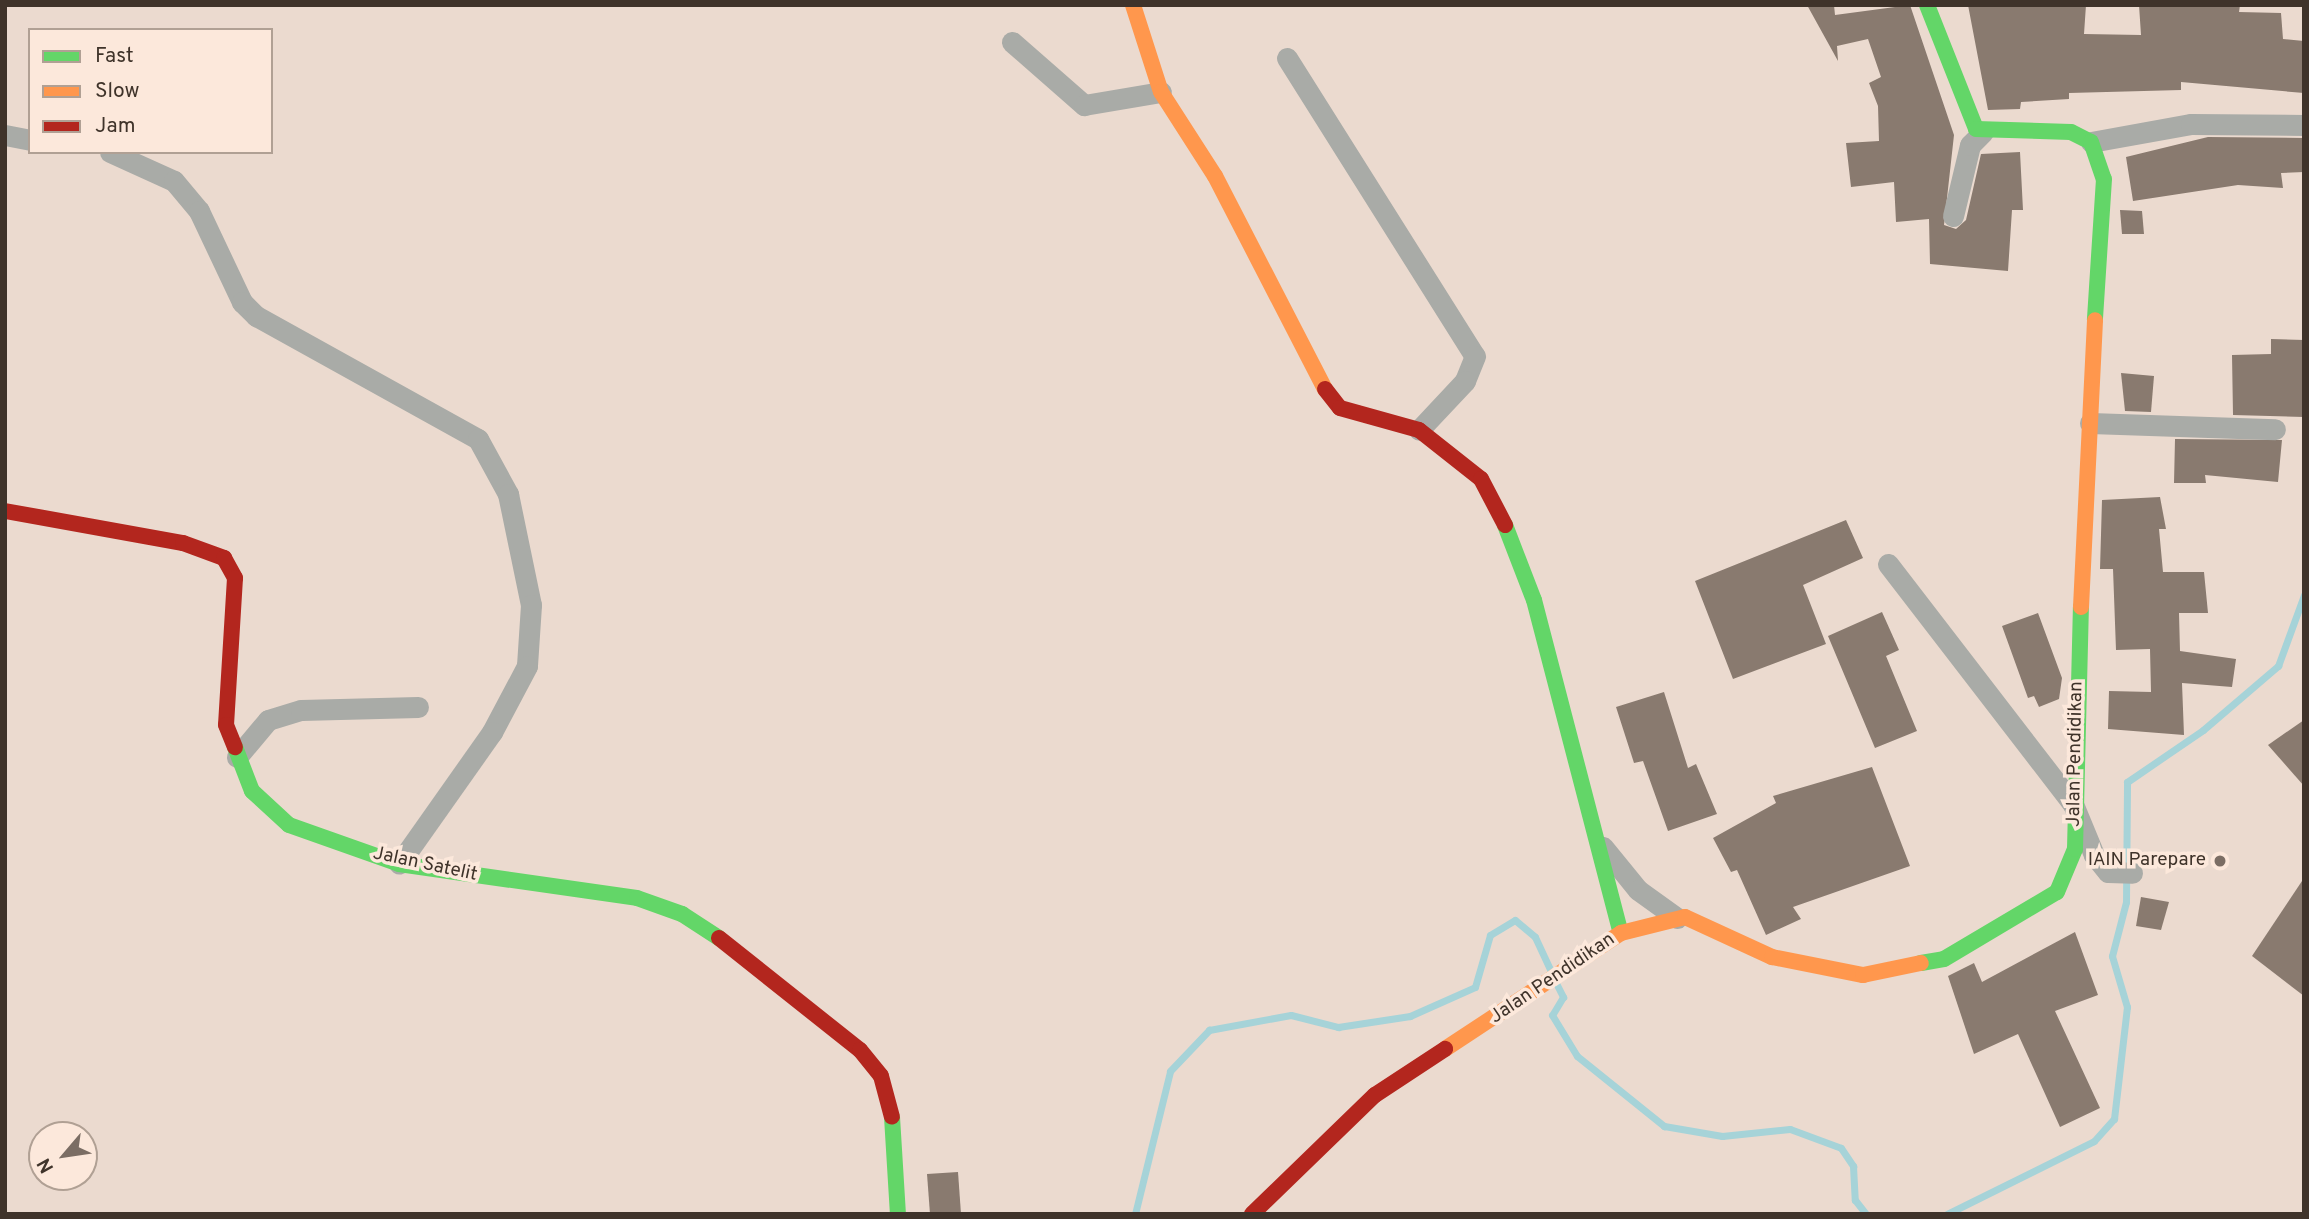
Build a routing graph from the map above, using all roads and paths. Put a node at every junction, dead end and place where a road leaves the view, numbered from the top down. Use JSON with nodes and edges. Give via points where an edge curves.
{"nodes":[{"id":1,"x":1133,"y":5,"type":"edge"},
{"id":2,"x":1927,"y":5,"type":"edge"},
{"id":3,"x":1012,"y":42,"type":"dead end"},
{"id":4,"x":1287,"y":58,"type":"dead end"},
{"id":5,"x":1161,"y":92,"type":"junction"},
{"id":6,"x":2304,"y":125,"type":"edge"},
{"id":7,"x":1983,"y":132,"type":"junction"},
{"id":8,"x":5,"y":135,"type":"edge"},
{"id":9,"x":28,"y":140,"type":"edge"},
{"id":10,"x":2091,"y":142,"type":"junction"},
{"id":11,"x":114,"y":154,"type":"edge"},
{"id":12,"x":1953,"y":216,"type":"dead end"},
{"id":13,"x":2090,"y":423,"type":"junction"},
{"id":14,"x":1419,"y":429,"type":"junction"},
{"id":15,"x":2275,"y":429,"type":"dead end"},
{"id":16,"x":5,"y":511,"type":"edge"},
{"id":17,"x":1888,"y":564,"type":"dead end"},
{"id":18,"x":418,"y":707,"type":"dead end"},
{"id":19,"x":237,"y":757,"type":"junction"},
{"id":20,"x":2073,"y":804,"type":"junction"},
{"id":21,"x":1601,"y":846,"type":"junction"},
{"id":22,"x":399,"y":864,"type":"junction"},
{"id":23,"x":2132,"y":873,"type":"dead end"},
{"id":24,"x":1677,"y":918,"type":"junction"},
{"id":25,"x":1621,"y":933,"type":"junction"},
{"id":26,"x":898,"y":1214,"type":"edge"},
{"id":27,"x":1252,"y":1214,"type":"edge"}],
"edges":[{"from":1,"to":5,"type":"street"},
{"from":2,"to":7,"type":"street","via":[[1967,116]]},
{"from":3,"to":5,"type":"street","via":[[1084,105]]},
{"from":4,"to":14,"type":"street","via":[[1475,356],[1465,381]]},
{"from":5,"to":14,"type":"street","via":[[1215,176],[1326,391],[1340,408]]},
{"from":6,"to":10,"type":"street","via":[[2191,124]]},
{"from":7,"to":10,"type":"street","via":[[2071,132]]},
{"from":7,"to":12,"type":"street","via":[[1970,145]]},
{"from":8,"to":9,"type":"street"},
{"from":10,"to":13,"type":"street","name":"Jalan Pendidikan","via":[[2104,179]]},
{"from":11,"to":22,"type":"street","via":[[174,181],[199,211],[242,302],[256,316],[478,439],[508,494],[531,605],[527,666],[492,732]]},
{"from":13,"to":15,"type":"street"},
{"from":13,"to":20,"type":"street","name":"Jalan Pendidikan"},
{"from":14,"to":21,"type":"street","via":[[1481,479],[1508,530]]},
{"from":16,"to":19,"type":"street","name":"Jalan Satelit","via":[[208,548],[224,558],[235,578],[226,725]]},
{"from":17,"to":20,"type":"street"},
{"from":18,"to":19,"type":"street","via":[[301,710],[268,720]]},
{"from":19,"to":22,"type":"street","name":"Jalan Satelit","via":[[269,811]]},
{"from":20,"to":23,"type":"street","via":[[2094,855],[2108,872]]},
{"from":20,"to":24,"type":"street","name":"Jalan Pendidikan","via":[[2075,849],[2057,892],[1944,959],[1863,975],[1823,970],[1772,957]]},
{"from":21,"to":24,"type":"street","via":[[1638,890]]},
{"from":21,"to":25,"type":"street"},
{"from":22,"to":26,"type":"street","name":"Jalan Satelit","via":[[638,898],[682,914],[728,944],[860,1050],[881,1076],[895,1129]]},
{"from":24,"to":25,"type":"street","name":"Jalan Pendidikan"},
{"from":25,"to":27,"type":"street","name":"Jalan Pendidikan","via":[[1570,972],[1375,1095]]}]}
